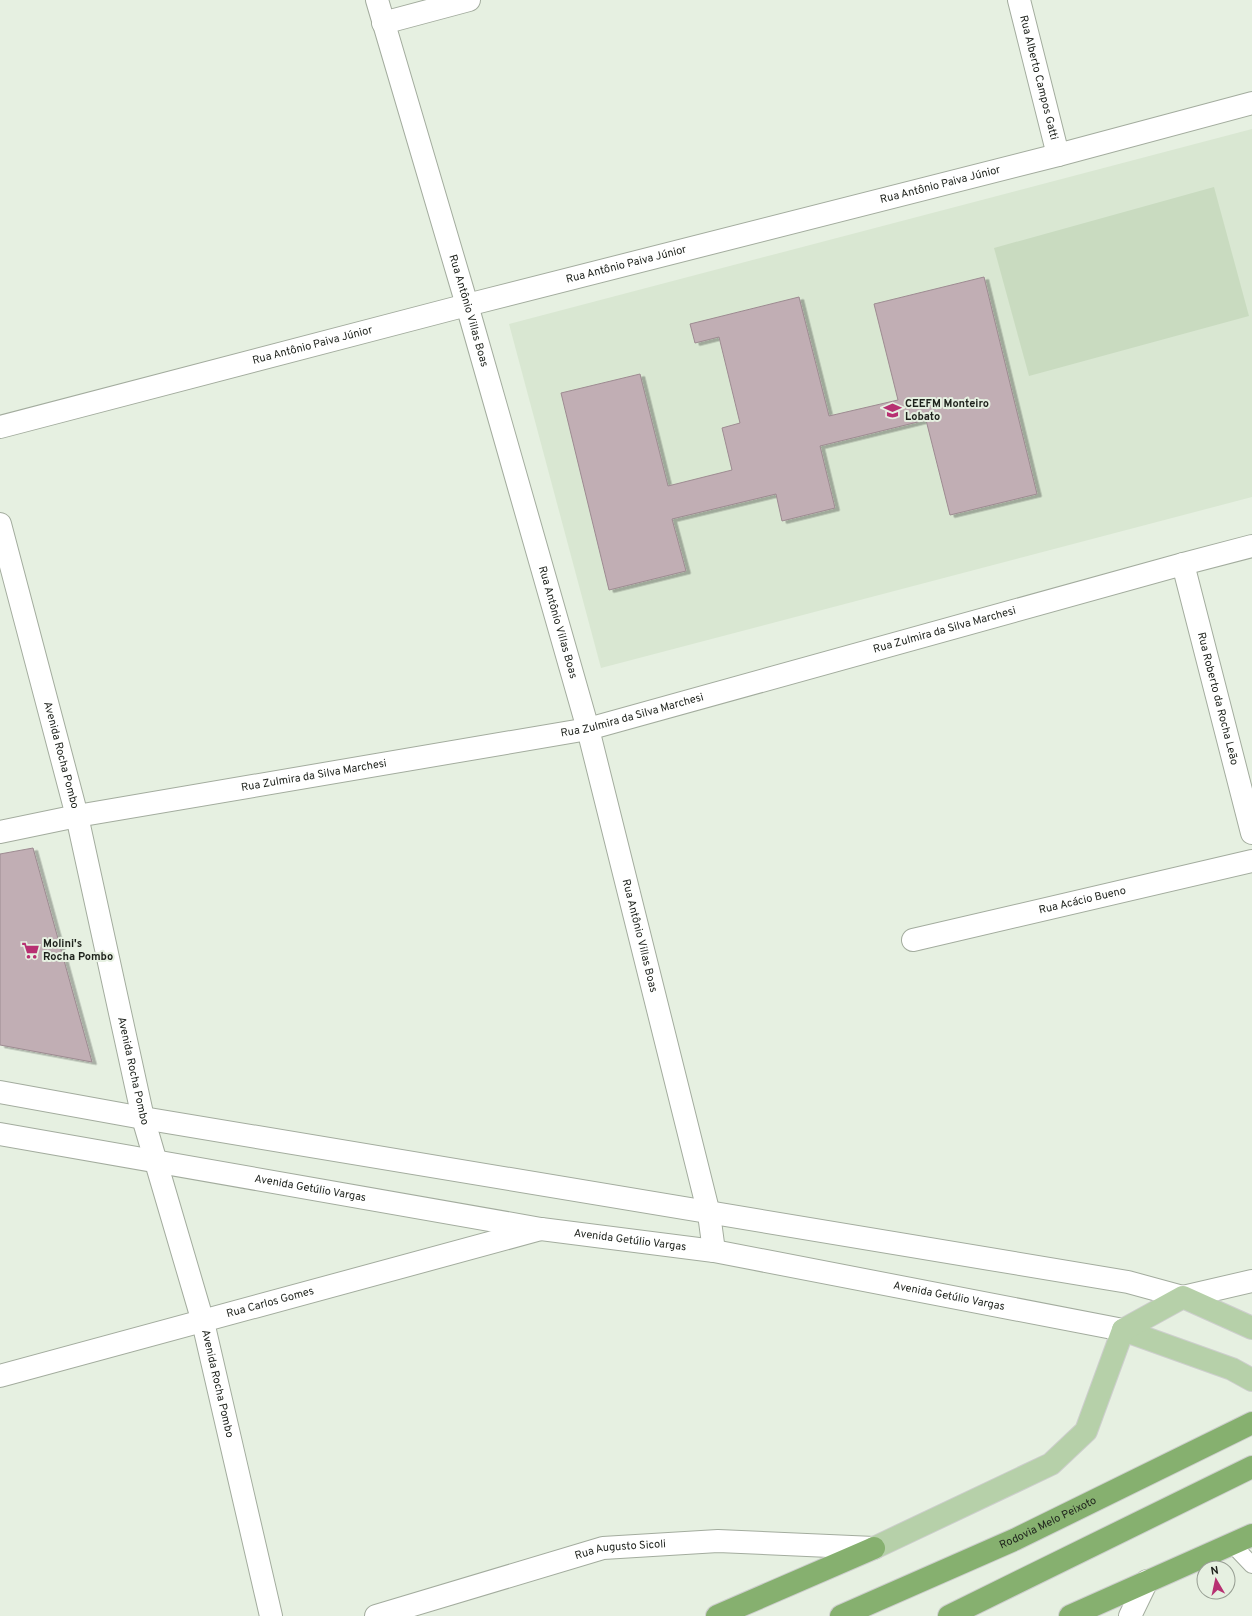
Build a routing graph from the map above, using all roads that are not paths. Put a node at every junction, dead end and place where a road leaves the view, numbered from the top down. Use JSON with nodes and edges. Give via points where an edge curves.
{"nodes":[{"id":1,"x":377,"y":0,"type":"edge"},
{"id":2,"x":469,"y":0,"type":"edge"},
{"id":3,"x":1019,"y":0,"type":"edge"},
{"id":4,"x":383,"y":23,"type":"junction"},
{"id":5,"x":1252,"y":103,"type":"edge"},
{"id":6,"x":1058,"y":155,"type":"junction"},
{"id":7,"x":467,"y":305,"type":"junction"},
{"id":8,"x":0,"y":427,"type":"edge"},
{"id":9,"x":0,"y":524,"type":"edge"},
{"id":10,"x":1252,"y":546,"type":"edge"},
{"id":11,"x":1183,"y":564,"type":"junction"},
{"id":12,"x":588,"y":729,"type":"junction"},
{"id":13,"x":77,"y":816,"type":"junction"},
{"id":14,"x":0,"y":832,"type":"edge"},
{"id":15,"x":1252,"y":833,"type":"edge"},
{"id":16,"x":1252,"y":861,"type":"edge"},
{"id":17,"x":913,"y":940,"type":"dead end"},
{"id":18,"x":0,"y":1092,"type":"edge"},
{"id":19,"x":143,"y":1118,"type":"junction"},
{"id":20,"x":0,"y":1134,"type":"edge"},
{"id":21,"x":156,"y":1161,"type":"junction"},
{"id":22,"x":709,"y":1214,"type":"junction"},
{"id":23,"x":541,"y":1229,"type":"junction"},
{"id":24,"x":714,"y":1251,"type":"junction"},
{"id":25,"x":1252,"y":1281,"type":"edge"},
{"id":26,"x":1182,"y":1297,"type":"junction"},
{"id":27,"x":204,"y":1322,"type":"junction"},
{"id":28,"x":1252,"y":1328,"type":"edge"},
{"id":29,"x":1123,"y":1330,"type":"junction"},
{"id":30,"x":0,"y":1376,"type":"edge"},
{"id":31,"x":1252,"y":1380,"type":"edge"},
{"id":32,"x":1252,"y":1423,"type":"edge"},
{"id":33,"x":1252,"y":1467,"type":"edge"},
{"id":34,"x":1252,"y":1535,"type":"edge"},
{"id":35,"x":1232,"y":1544,"type":"junction"},
{"id":36,"x":874,"y":1548,"type":"junction"},
{"id":37,"x":1252,"y":1565,"type":"edge"},
{"id":38,"x":1147,"y":1581,"type":"junction"},
{"id":39,"x":271,"y":1616,"type":"edge"},
{"id":40,"x":376,"y":1616,"type":"edge"},
{"id":41,"x":717,"y":1616,"type":"edge"},
{"id":42,"x":841,"y":1616,"type":"edge"},
{"id":43,"x":949,"y":1616,"type":"edge"},
{"id":44,"x":1070,"y":1616,"type":"edge"},
{"id":45,"x":1130,"y":1616,"type":"edge"}],
"edges":[{"from":1,"to":4,"type":"street","name":"Rua Antônio Villas Boas"},
{"from":2,"to":4,"type":"street"},
{"from":3,"to":6,"type":"street","name":"Rua Alberto Campos Gatti"},
{"from":4,"to":7,"type":"street","name":"Rua Antônio Villas Boas"},
{"from":5,"to":6,"type":"street","name":"Rua Antônio Paiva Júnior"},
{"from":6,"to":7,"type":"street","name":"Rua Antônio Paiva Júnior"},
{"from":7,"to":8,"type":"street","name":"Rua Antônio Paiva Júnior"},
{"from":7,"to":12,"type":"street","name":"Rua Antônio Villas Boas"},
{"from":9,"to":13,"type":"street","name":"Avenida Rocha Pombo"},
{"from":10,"to":11,"type":"street","name":"Rua Zulmira da Silva Marchesi"},
{"from":11,"to":12,"type":"street","name":"Rua Zulmira da Silva Marchesi"},
{"from":11,"to":15,"type":"street","name":"Rua Roberto da Rocha Leão"},
{"from":12,"to":13,"type":"street","name":"Rua Zulmira da Silva Marchesi"},
{"from":12,"to":22,"type":"street","name":"Rua Antônio Villas Boas"},
{"from":13,"to":14,"type":"street","name":"Rua Zulmira da Silva Marchesi"},
{"from":13,"to":19,"type":"street","name":"Avenida Rocha Pombo"},
{"from":16,"to":17,"type":"street","name":"Rua Acácio Bueno"},
{"from":18,"to":19,"type":"street"},
{"from":19,"to":21,"type":"street","name":"Avenida Rocha Pombo"},
{"from":19,"to":22,"type":"street"},
{"from":20,"to":21,"type":"street","name":"Avenida Getúlio Vargas"},
{"from":21,"to":23,"type":"street","name":"Avenida Getúlio Vargas"},
{"from":21,"to":27,"type":"street","name":"Avenida Rocha Pombo"},
{"from":22,"to":24,"type":"street","name":"Rua Antônio Villas Boas"},
{"from":22,"to":26,"type":"street","via":[[1128,1282]]},
{"from":23,"to":24,"type":"street","name":"Avenida Getúlio Vargas"},
{"from":23,"to":27,"type":"street","name":"Rua Carlos Gomes"},
{"from":24,"to":29,"type":"street","name":"Avenida Getúlio Vargas"},
{"from":25,"to":26,"type":"street"},
{"from":26,"to":28,"type":"main road"},
{"from":26,"to":29,"type":"main road"},
{"from":27,"to":30,"type":"street","name":"Rua Carlos Gomes"},
{"from":27,"to":39,"type":"street","name":"Avenida Rocha Pombo"},
{"from":29,"to":31,"type":"main road","name":"Avenida Getúlio Vargas","via":[[1232,1369]]},
{"from":29,"to":36,"type":"main road","via":[[1086,1431],[1051,1464]]},
{"from":32,"to":42,"type":"highway","name":"Rodovia Melo Peixoto","via":[[1016,1539]]},
{"from":33,"to":43,"type":"highway"},
{"from":34,"to":35,"type":"highway"},
{"from":35,"to":37,"type":"lane"},
{"from":35,"to":38,"type":"highway"},
{"from":36,"to":40,"type":"street","name":"Rua Augusto Sicoli","via":[[718,1541],[603,1548]]},
{"from":36,"to":41,"type":"highway"},
{"from":38,"to":44,"type":"highway"},
{"from":38,"to":45,"type":"street"}]}
